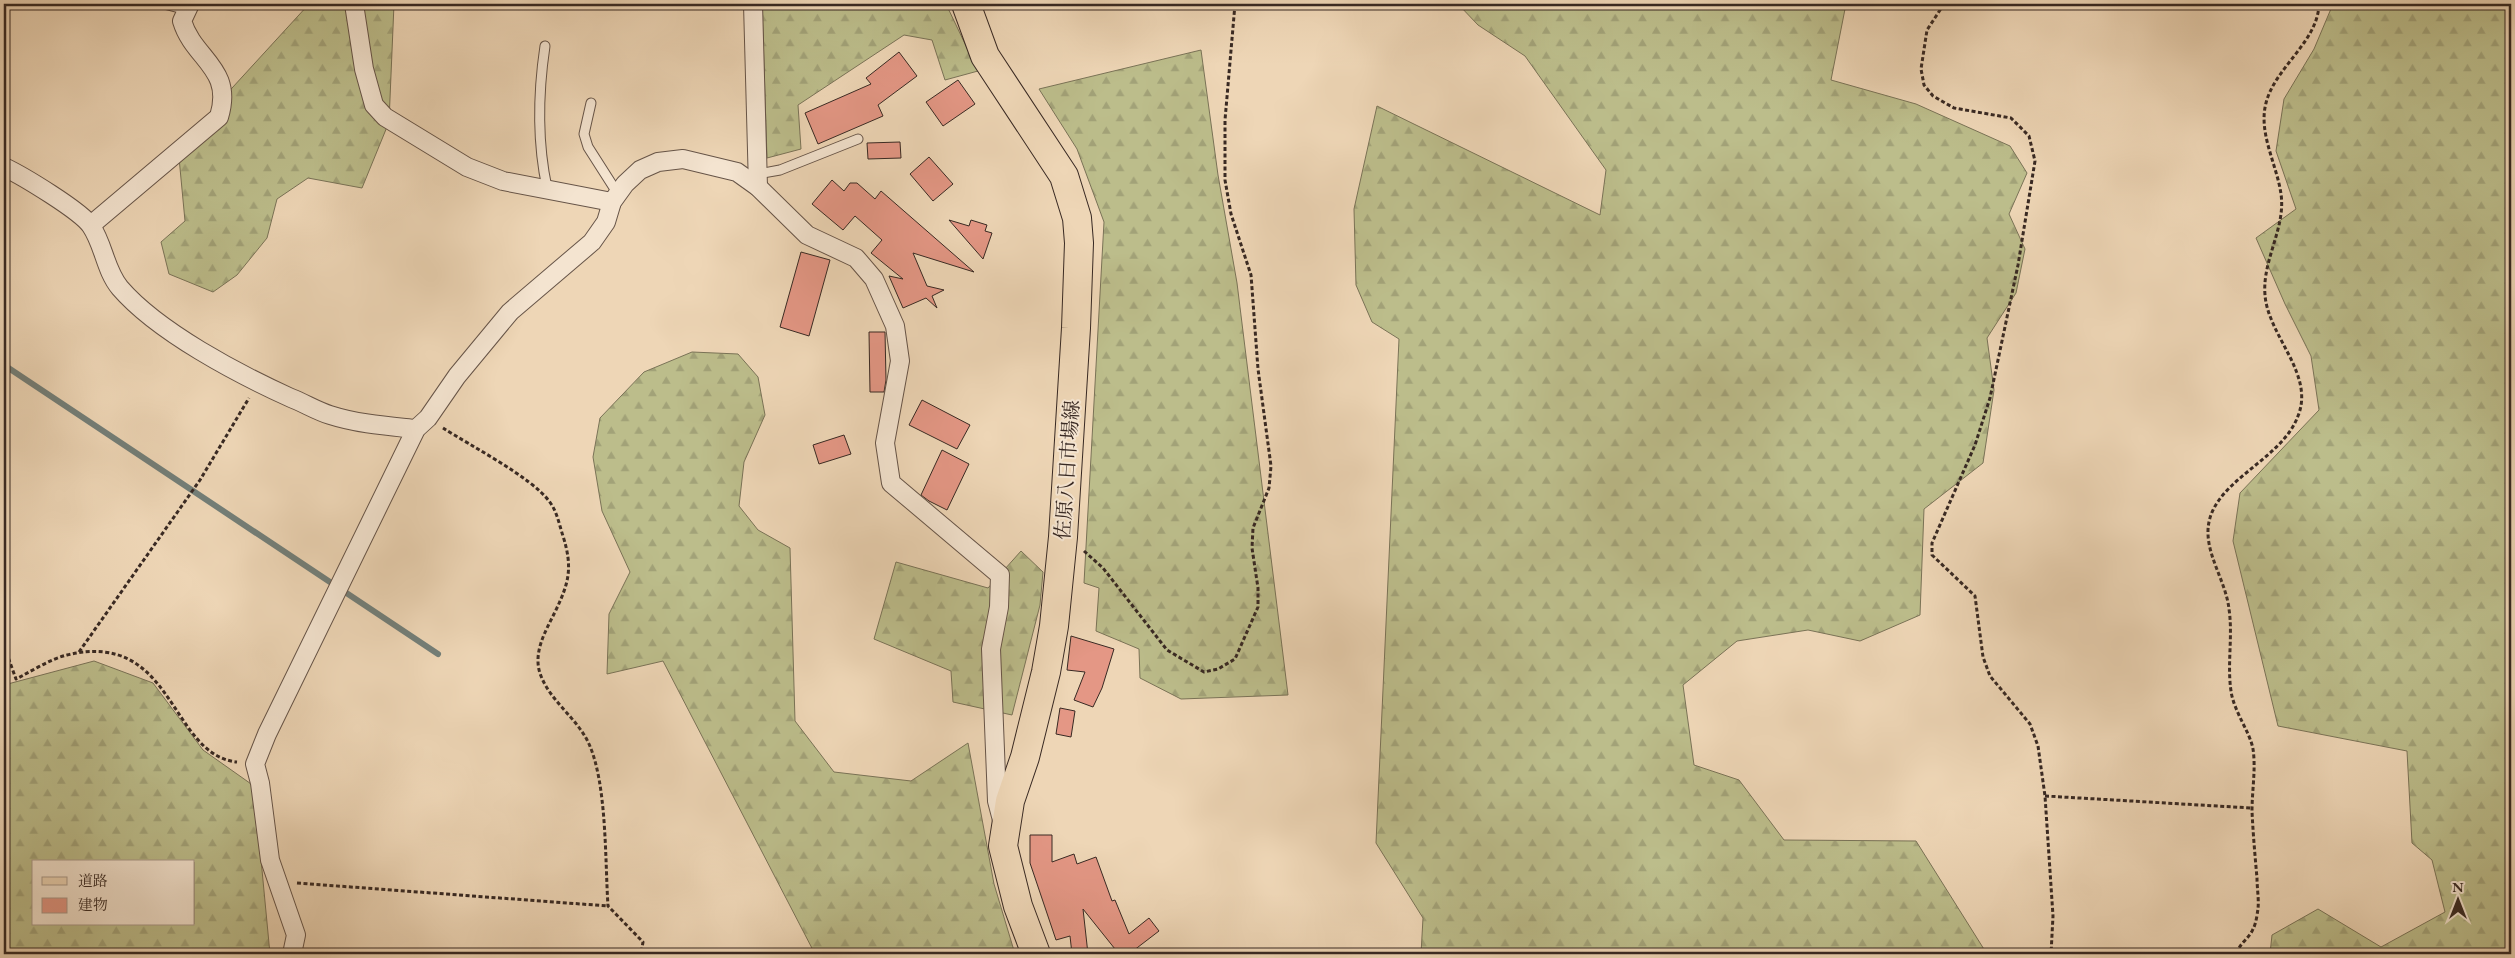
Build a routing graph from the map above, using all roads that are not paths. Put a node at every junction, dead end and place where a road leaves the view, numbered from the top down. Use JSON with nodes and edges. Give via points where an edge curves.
{"nodes":[{"id":1,"x":164,"y":4,"type":"edge"},
{"id":2,"x":354,"y":4,"type":"edge"},
{"id":3,"x":753,"y":4,"type":"edge"},
{"id":4,"x":966,"y":4,"type":"edge"},
{"id":5,"x":188,"y":7,"type":"edge"},
{"id":6,"x":545,"y":46,"type":"dead end"},
{"id":7,"x":591,"y":103,"type":"dead end"},
{"id":8,"x":858,"y":139,"type":"dead end"},
{"id":9,"x":4,"y":167,"type":"edge"},
{"id":10,"x":758,"y":180,"type":"junction"},
{"id":11,"x":547,"y":188,"type":"junction"},
{"id":12,"x":615,"y":198,"type":"junction"},
{"id":13,"x":91,"y":225,"type":"junction"},
{"id":14,"x":422,"y":424,"type":"junction"},
{"id":15,"x":1005,"y":828,"type":"junction"},
{"id":16,"x":292,"y":954,"type":"edge"},
{"id":17,"x":1036,"y":954,"type":"edge"}],
"edges":[{"from":1,"to":5,"type":"lane"},
{"from":2,"to":11,"type":"street","via":[[364,68],[374,105],[385,117],[467,167],[503,181]]},
{"from":3,"to":10,"type":"street"},
{"from":4,"to":15,"type":"main road","name":"佐原八日市場線","via":[[985,56],[1064,176],[1077,218],[1079,244],[1063,537],[1054,626],[1046,672]]},
{"from":5,"to":13,"type":"street","via":[[182,21],[185,32],[220,77],[224,102],[220,117]]},
{"from":6,"to":11,"type":"lane","via":[[539,89],[542,167]]},
{"from":7,"to":12,"type":"lane","via":[[584,134]]},
{"from":8,"to":10,"type":"lane"},
{"from":9,"to":13,"type":"street","via":[[43,189]]},
{"from":10,"to":12,"type":"street","via":[[683,159],[658,162],[640,170]]},
{"from":10,"to":15,"type":"street","via":[[807,235],[856,258],[874,279],[895,326],[900,361],[886,443],[891,482],[1000,575],[999,607],[991,650],[996,801]]},
{"from":11,"to":12,"type":"street"},
{"from":12,"to":14,"type":"street","via":[[606,222],[592,242],[510,312]]},
{"from":13,"to":14,"type":"street","via":[[108,268],[120,287],[162,327],[259,383],[328,414],[360,423]]},
{"from":14,"to":16,"type":"street","via":[[255,764],[270,860],[296,935]]},
{"from":15,"to":17,"type":"main road","name":"佐原八日市場線","via":[[1003,846],[1007,869]]}]}
